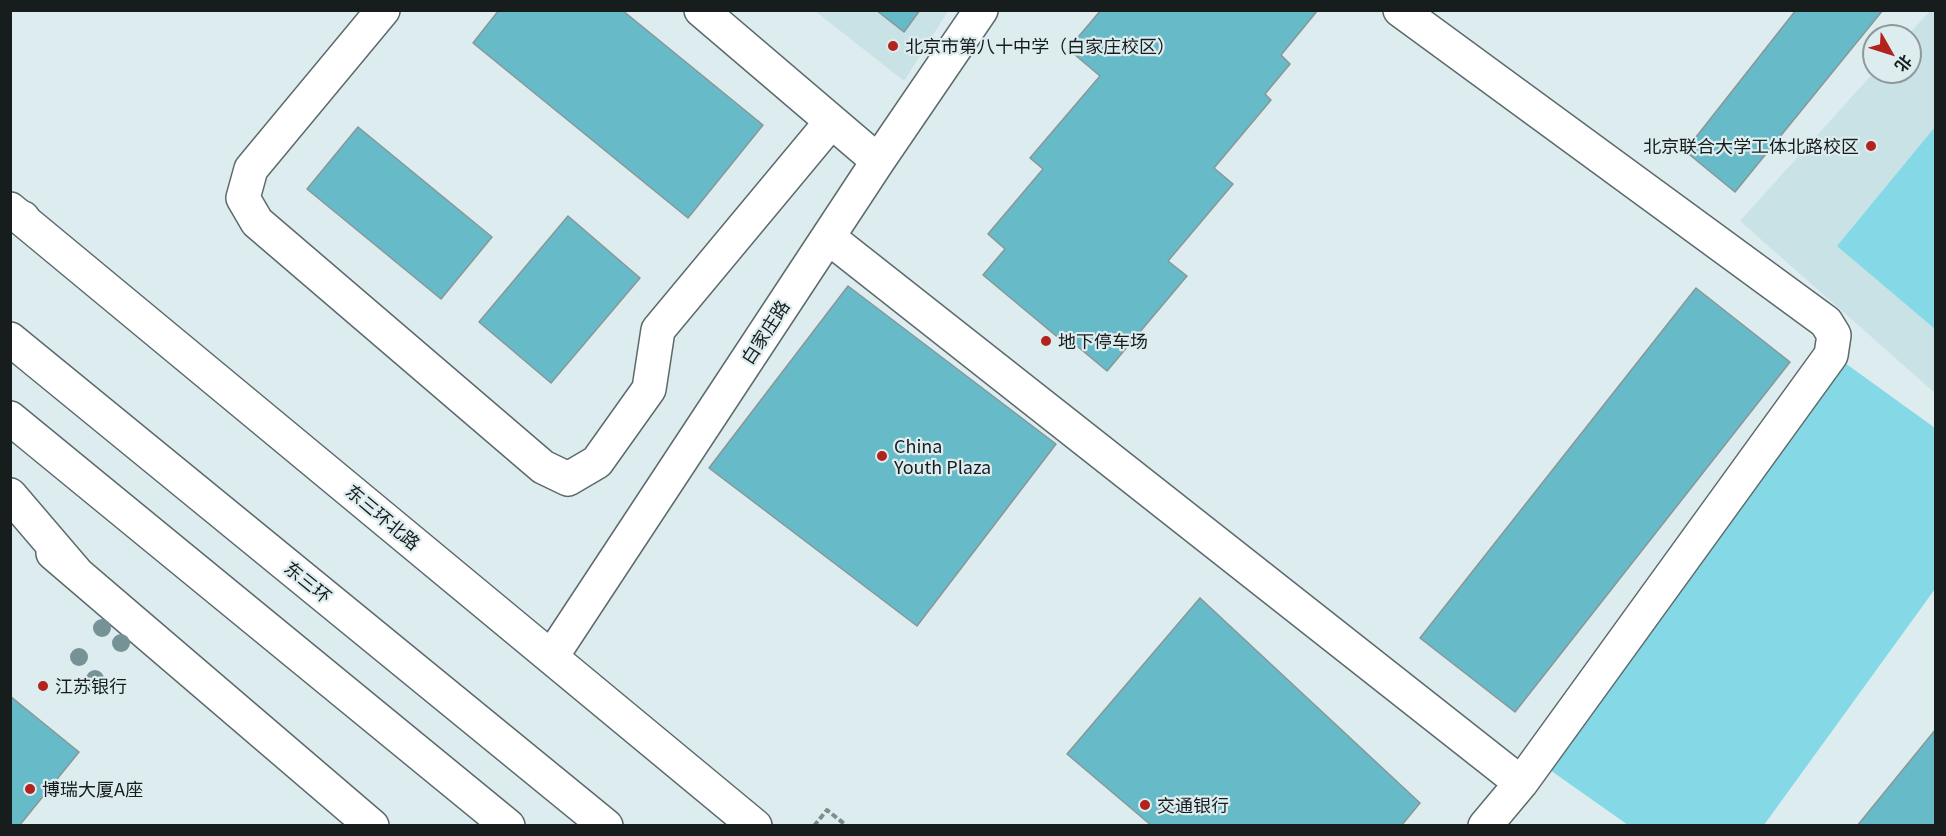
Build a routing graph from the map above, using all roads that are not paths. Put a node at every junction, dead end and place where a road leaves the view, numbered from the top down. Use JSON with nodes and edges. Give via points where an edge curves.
{"nodes":[{"id":1,"x":383,"y":10,"type":"edge"},
{"id":2,"x":701,"y":10,"type":"edge"},
{"id":3,"x":981,"y":10,"type":"edge"},
{"id":4,"x":1400,"y":10,"type":"edge"},
{"id":5,"x":831,"y":122,"type":"junction"},
{"id":6,"x":878,"y":161,"type":"junction"},
{"id":7,"x":15,"y":213,"type":"edge"},
{"id":8,"x":828,"y":237,"type":"junction"},
{"id":9,"x":10,"y":339,"type":"edge"},
{"id":10,"x":10,"y":418,"type":"edge"},
{"id":11,"x":10,"y":495,"type":"edge"},
{"id":12,"x":10,"y":518,"type":"edge"},
{"id":13,"x":75,"y":571,"type":"junction"},
{"id":14,"x":552,"y":656,"type":"junction"},
{"id":15,"x":1521,"y":783,"type":"junction"},
{"id":16,"x":372,"y":825,"type":"edge"},
{"id":17,"x":508,"y":825,"type":"edge"},
{"id":18,"x":606,"y":825,"type":"edge"},
{"id":19,"x":755,"y":825,"type":"edge"},
{"id":20,"x":1485,"y":825,"type":"edge"}],
"edges":[{"from":1,"to":5,"type":"main road","via":[[251,170],[243,198],[257,222],[543,467],[568,479],[597,462],[649,390],[658,330]]},
{"from":2,"to":5,"type":"main road"},
{"from":3,"to":6,"type":"main road","name":"白家庄路"},
{"from":4,"to":15,"type":"main road","via":[[1826,322],[1834,335],[1831,355]]},
{"from":5,"to":6,"type":"main road"},
{"from":6,"to":8,"type":"main road","name":"白家庄路"},
{"from":7,"to":14,"type":"main road","name":"东三环北路"},
{"from":8,"to":14,"type":"main road","name":"白家庄路"},
{"from":8,"to":15,"type":"main road"},
{"from":9,"to":18,"type":"main road","name":"东三环"},
{"from":10,"to":17,"type":"main road"},
{"from":11,"to":13,"type":"main road"},
{"from":12,"to":13,"type":"main road"},
{"from":13,"to":16,"type":"main road"},
{"from":14,"to":19,"type":"main road","name":"东三环北路"},
{"from":15,"to":20,"type":"main road"}]}
